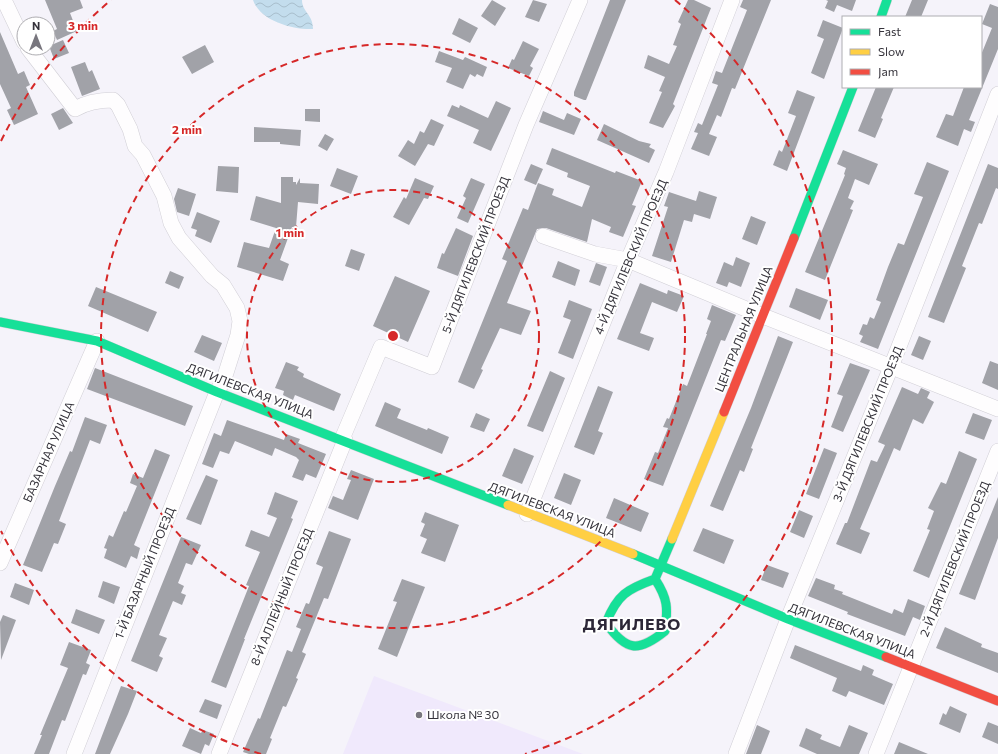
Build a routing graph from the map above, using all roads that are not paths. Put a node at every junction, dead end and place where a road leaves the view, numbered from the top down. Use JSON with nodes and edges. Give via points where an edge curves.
{"nodes":[{"id":1,"x":4,"y":0,"type":"edge"},
{"id":2,"x":580,"y":0,"type":"edge"},
{"id":3,"x":732,"y":0,"type":"edge"},
{"id":4,"x":887,"y":0,"type":"edge"},
{"id":5,"x":881,"y":16,"type":"edge"},
{"id":6,"x":16,"y":25,"type":"edge"},
{"id":7,"x":34,"y":56,"type":"edge"},
{"id":8,"x":853,"y":88,"type":"edge"},
{"id":9,"x":998,"y":94,"type":"edge"},
{"id":10,"x":543,"y":236,"type":"dead end"},
{"id":11,"x":628,"y":260,"type":"junction"},
{"id":12,"x":763,"y":316,"type":"junction"},
{"id":13,"x":0,"y":322,"type":"edge"},
{"id":14,"x":97,"y":341,"type":"junction"},
{"id":15,"x":891,"y":367,"type":"junction"},
{"id":16,"x":217,"y":392,"type":"junction"},
{"id":17,"x":998,"y":409,"type":"edge"},
{"id":18,"x":344,"y":440,"type":"junction"},
{"id":19,"x":998,"y":451,"type":"edge"},
{"id":20,"x":527,"y":514,"type":"junction"},
{"id":21,"x":0,"y":563,"type":"edge"},
{"id":22,"x":660,"y":565,"type":"junction"},
{"id":23,"x":655,"y":578,"type":"junction"},
{"id":24,"x":788,"y":619,"type":"junction"},
{"id":25,"x":911,"y":667,"type":"junction"},
{"id":26,"x":998,"y":700,"type":"edge"},
{"id":27,"x":74,"y":754,"type":"edge"},
{"id":28,"x":219,"y":754,"type":"edge"},
{"id":29,"x":736,"y":754,"type":"edge"},
{"id":30,"x":876,"y":754,"type":"edge"}],
"edges":[{"from":1,"to":6,"type":"street"},
{"from":2,"to":18,"type":"street","name":"5-Й ДЯГИЛЕВСКИЙ ПРОЕЗД","via":[[526,125],[432,367],[381,347]]},
{"from":3,"to":11,"type":"street","name":"4-Й ДЯГИЛЕВСКИЙ ПРОЕЗД","via":[[666,172]]},
{"from":4,"to":5,"type":"street"},
{"from":7,"to":16,"type":"street","name":"1-Й БАЗАРНЫЙ ПРОЕЗД","via":[[75,109],[84,104],[103,100],[113,100],[118,105],[135,146],[143,155],[164,196],[171,223],[179,238],[233,299],[240,321],[238,334],[224,379]]},
{"from":8,"to":12,"type":"street","name":"ЦЕНТРАЛЬНАЯ УЛИЦА"},
{"from":9,"to":15,"type":"street","name":"3-Й ДЯГИЛЕВСКИЙ ПРОЕЗД"},
{"from":10,"to":11,"type":"street","via":[[595,254]]},
{"from":11,"to":12,"type":"street"},
{"from":11,"to":20,"type":"street","name":"4-Й ДЯГИЛЕВСКИЙ ПРОЕЗД"},
{"from":12,"to":15,"type":"street"},
{"from":12,"to":22,"type":"street","name":"ЦЕНТРАЛЬНАЯ УЛИЦА"},
{"from":13,"to":14,"type":"street","name":"ДЯГИЛЕВСКАЯ УЛИЦА"},
{"from":14,"to":16,"type":"street","name":"ДЯГИЛЕВСКАЯ УЛИЦА"},
{"from":14,"to":21,"type":"street","name":"БАЗАРНАЯ УЛИЦА"},
{"from":15,"to":17,"type":"street"},
{"from":15,"to":24,"type":"street","name":"3-Й ДЯГИЛЕВСКИЙ ПРОЕЗД"},
{"from":16,"to":18,"type":"street","name":"ДЯГИЛЕВСКАЯ УЛИЦА"},
{"from":16,"to":27,"type":"street","name":"1-Й БАЗАРНЫЙ ПРОЕЗД"},
{"from":18,"to":20,"type":"street","name":"ДЯГИЛЕВСКАЯ УЛИЦА"},
{"from":18,"to":28,"type":"street","name":"8-Й АЛЛЕЙНЫЙ ПРОЕЗД"},
{"from":19,"to":25,"type":"street","name":"2-Й ДЯГИЛЕВСКИЙ ПРОЕЗД"},
{"from":20,"to":22,"type":"street","name":"ДЯГИЛЕВСКАЯ УЛИЦА"},
{"from":22,"to":23,"type":"street","name":"ЦЕНТРАЛЬНАЯ УЛИЦА"},
{"from":22,"to":24,"type":"street","name":"ДЯГИЛЕВСКАЯ УЛИЦА"},
{"from":23,"to":23,"type":"street","via":[[626,590],[612,607],[606,623],[616,639],[628,646],[642,647],[653,642],[665,631],[668,608],[666,594]]},
{"from":24,"to":25,"type":"street","name":"ДЯГИЛЕВСКАЯ УЛИЦА"},
{"from":24,"to":29,"type":"street","name":"3-Й ДЯГИЛЕВСКИЙ ПРОЕЗД"},
{"from":25,"to":26,"type":"street","name":"ДЯГИЛЕВСКАЯ УЛИЦА"},
{"from":25,"to":30,"type":"street","name":"2-Й ДЯГИЛЕВСКИЙ ПРОЕЗД"}]}
